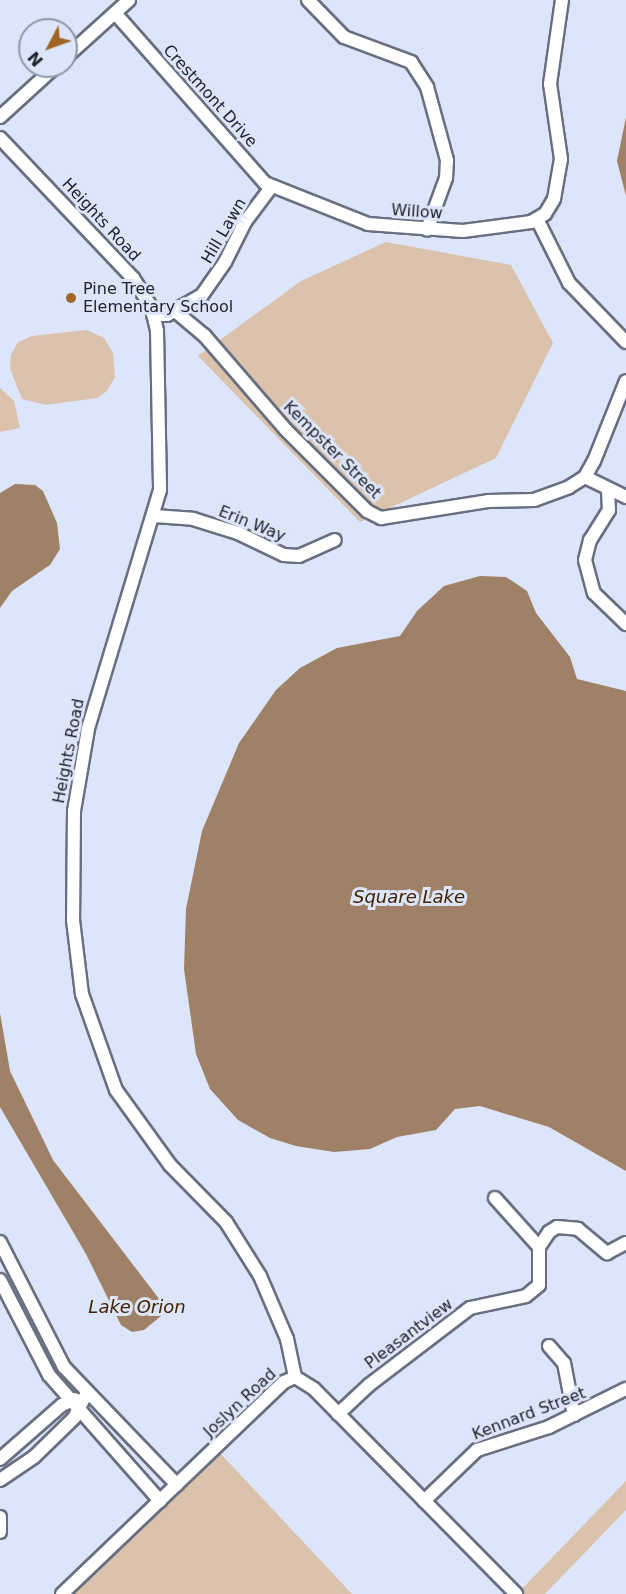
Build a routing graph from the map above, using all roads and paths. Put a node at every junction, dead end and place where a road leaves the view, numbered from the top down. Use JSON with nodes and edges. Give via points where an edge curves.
{"nodes":[{"id":1,"x":129,"y":0,"type":"edge"},
{"id":2,"x":308,"y":0,"type":"edge"},
{"id":3,"x":562,"y":0,"type":"edge"},
{"id":4,"x":115,"y":13,"type":"junction"},
{"id":5,"x":78,"y":46,"type":"edge"},
{"id":6,"x":43,"y":78,"type":"edge"},
{"id":7,"x":0,"y":117,"type":"edge"},
{"id":8,"x":0,"y":138,"type":"edge"},
{"id":9,"x":272,"y":186,"type":"junction"},
{"id":10,"x":537,"y":219,"type":"junction"},
{"id":11,"x":427,"y":230,"type":"junction"},
{"id":12,"x":175,"y":312,"type":"junction"},
{"id":13,"x":153,"y":315,"type":"junction"},
{"id":14,"x":626,"y":342,"type":"edge"},
{"id":15,"x":626,"y":381,"type":"edge"},
{"id":16,"x":585,"y":477,"type":"junction"},
{"id":17,"x":608,"y":491,"type":"junction"},
{"id":18,"x":626,"y":497,"type":"edge"},
{"id":19,"x":154,"y":516,"type":"junction"},
{"id":20,"x":335,"y":540,"type":"dead end"},
{"id":21,"x":626,"y":624,"type":"edge"},
{"id":22,"x":495,"y":1198,"type":"dead end"},
{"id":23,"x":0,"y":1242,"type":"edge"},
{"id":24,"x":626,"y":1243,"type":"edge"},
{"id":25,"x":539,"y":1247,"type":"junction"},
{"id":26,"x":0,"y":1280,"type":"edge"},
{"id":27,"x":549,"y":1347,"type":"dead end"},
{"id":28,"x":295,"y":1377,"type":"junction"},
{"id":29,"x":626,"y":1389,"type":"edge"},
{"id":30,"x":87,"y":1393,"type":"junction"},
{"id":31,"x":73,"y":1405,"type":"junction"},
{"id":32,"x":338,"y":1414,"type":"junction"},
{"id":33,"x":574,"y":1415,"type":"junction"},
{"id":34,"x":0,"y":1459,"type":"edge"},
{"id":35,"x":0,"y":1480,"type":"edge"},
{"id":36,"x":177,"y":1485,"type":"junction"},
{"id":37,"x":160,"y":1501,"type":"junction"},
{"id":38,"x":424,"y":1501,"type":"junction"},
{"id":39,"x":0,"y":1516,"type":"edge"},
{"id":40,"x":0,"y":1532,"type":"edge"},
{"id":41,"x":62,"y":1594,"type":"edge"},
{"id":42,"x":516,"y":1594,"type":"edge"}],
"edges":[{"from":1,"to":4,"type":"street"},
{"from":2,"to":11,"type":"street","via":[[344,37],[411,62],[427,87],[447,160],[446,178]]},
{"from":3,"to":10,"type":"street","via":[[549,100],[561,159],[554,199]]},
{"from":4,"to":5,"type":"street"},
{"from":4,"to":9,"type":"street","name":"Crestmont Drive"},
{"from":6,"to":7,"type":"street"},
{"from":8,"to":13,"type":"street","name":"Heights Road","via":[[133,278]]},
{"from":9,"to":11,"type":"street","name":"Willow","via":[[359,221]]},
{"from":9,"to":12,"type":"street","name":"Hill Lawn","via":[[245,222],[211,284],[202,295]]},
{"from":10,"to":11,"type":"street","name":"Willow","via":[[472,230]]},
{"from":10,"to":14,"type":"street","via":[[569,284]]},
{"from":12,"to":13,"type":"street"},
{"from":12,"to":16,"type":"street","name":"Kempster Street","via":[[204,334],[286,430],[347,492],[381,518],[488,501],[534,500]]},
{"from":13,"to":19,"type":"street","name":"Heights Road","via":[[162,434],[160,490]]},
{"from":15,"to":16,"type":"street"},
{"from":16,"to":17,"type":"street"},
{"from":17,"to":18,"type":"street"},
{"from":17,"to":21,"type":"street","via":[[609,510],[590,540],[585,560],[594,593]]},
{"from":19,"to":20,"type":"street","name":"Erin Way","via":[[203,522],[284,555],[299,556]]},
{"from":19,"to":28,"type":"street","name":"Heights Road","via":[[98,694],[81,762],[71,864],[78,969],[88,1018],[116,1090],[170,1165],[226,1222],[245,1251],[276,1311],[292,1355]]},
{"from":22,"to":25,"type":"street"},
{"from":23,"to":30,"type":"street","via":[[56,1353]]},
{"from":24,"to":25,"type":"street","via":[[607,1253],[578,1230],[557,1227]]},
{"from":25,"to":32,"type":"street","name":"Pleasantview","via":[[538,1285],[526,1296],[470,1308],[369,1385]]},
{"from":26,"to":31,"type":"street","via":[[50,1375]]},
{"from":27,"to":33,"type":"street","via":[[564,1363]]},
{"from":28,"to":32,"type":"street","name":"Joslyn Road","via":[[307,1382]]},
{"from":28,"to":36,"type":"street","name":"Joslyn Road","via":[[284,1382]]},
{"from":29,"to":33,"type":"street","name":"Kennard Street"},
{"from":30,"to":31,"type":"street"},
{"from":30,"to":36,"type":"street"},
{"from":31,"to":34,"type":"street"},
{"from":31,"to":35,"type":"street","via":[[74,1418],[34,1456]]},
{"from":31,"to":37,"type":"street"},
{"from":32,"to":38,"type":"street","name":"Joslyn Road"},
{"from":33,"to":38,"type":"street","name":"Kennard Street","via":[[477,1450]]},
{"from":36,"to":37,"type":"street","name":"Joslyn Road"},
{"from":37,"to":41,"type":"street","name":"Joslyn Road"},
{"from":38,"to":42,"type":"street","name":"Joslyn Road"},
{"from":39,"to":40,"type":"street"}]}
